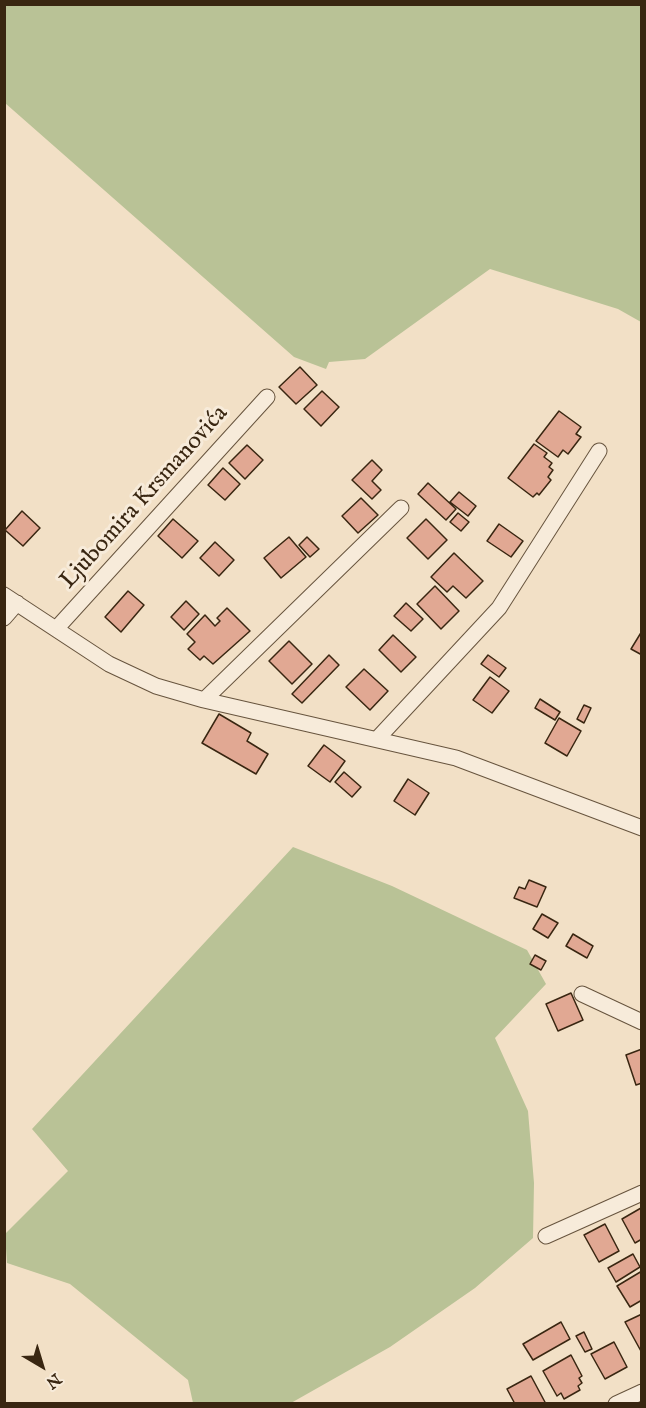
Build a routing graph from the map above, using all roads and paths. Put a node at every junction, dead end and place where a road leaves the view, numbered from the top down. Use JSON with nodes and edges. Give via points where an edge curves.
{"nodes":[{"id":1,"x":267,"y":397,"type":"dead end"},
{"id":2,"x":599,"y":451,"type":"dead end"},
{"id":3,"x":401,"y":508,"type":"dead end"},
{"id":4,"x":11,"y":599,"type":"edge"},
{"id":5,"x":4,"y":618,"type":"edge"},
{"id":6,"x":56,"y":629,"type":"junction"},
{"id":7,"x":204,"y":700,"type":"junction"},
{"id":8,"x":378,"y":738,"type":"junction"},
{"id":9,"x":640,"y":823,"type":"edge"},
{"id":10,"x":582,"y":994,"type":"dead end"},
{"id":11,"x":642,"y":1022,"type":"edge"},
{"id":12,"x":642,"y":1193,"type":"edge"},
{"id":13,"x":546,"y":1236,"type":"dead end"},
{"id":14,"x":642,"y":1392,"type":"edge"},
{"id":15,"x":616,"y":1404,"type":"edge"}],
"edges":[{"from":1,"to":6,"type":"street","name":"Ljubomira Krsmanovića"},
{"from":2,"to":8,"type":"street","via":[[499,608]]},
{"from":3,"to":7,"type":"street"},
{"from":4,"to":5,"type":"street"},
{"from":4,"to":6,"type":"street"},
{"from":6,"to":7,"type":"street","via":[[132,676]]},
{"from":7,"to":8,"type":"street"},
{"from":8,"to":9,"type":"street","via":[[473,764]]},
{"from":10,"to":11,"type":"street"},
{"from":12,"to":13,"type":"street"},
{"from":14,"to":15,"type":"street"}]}
